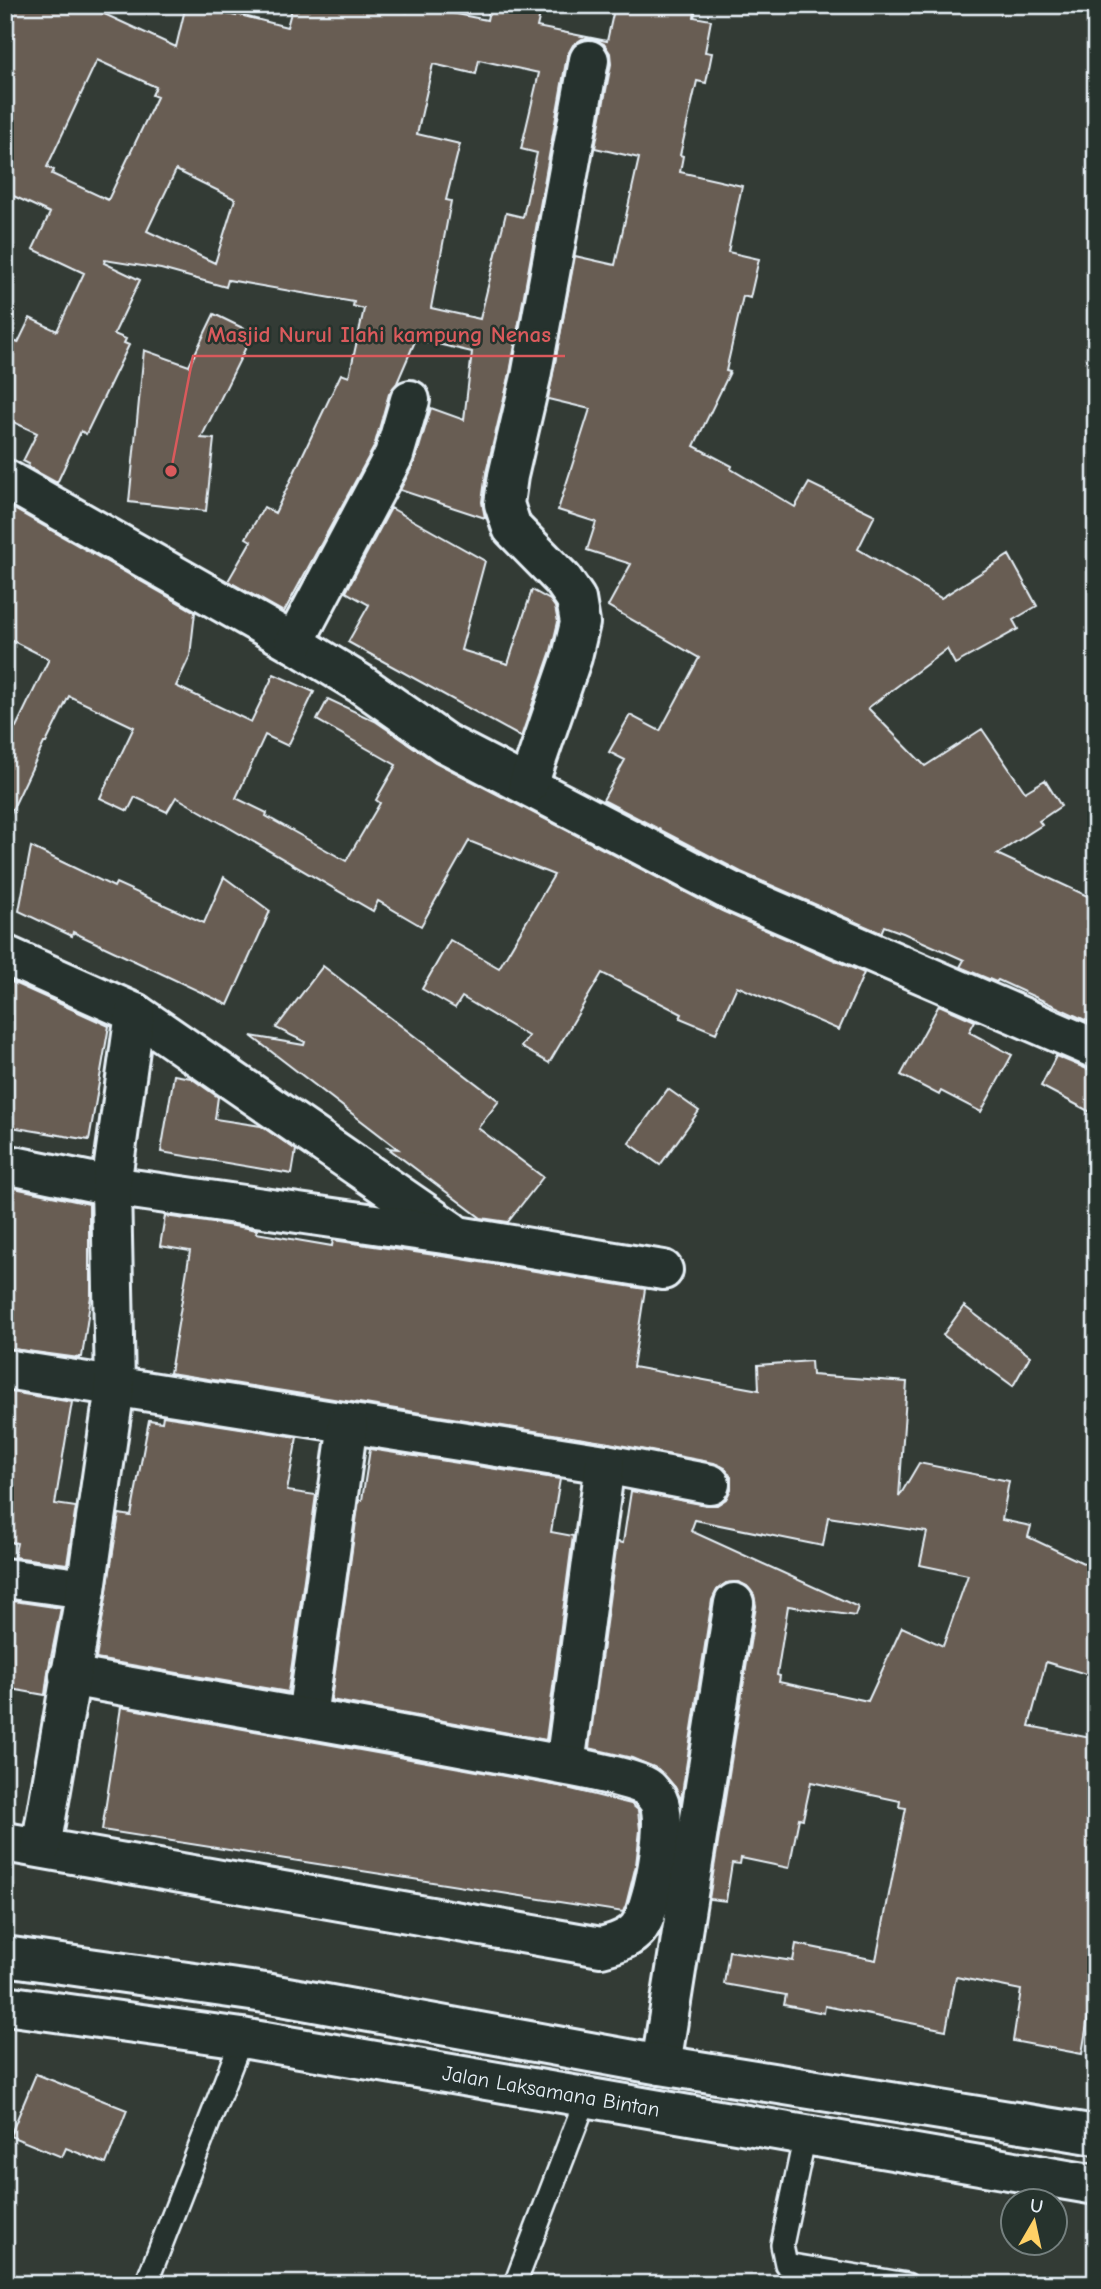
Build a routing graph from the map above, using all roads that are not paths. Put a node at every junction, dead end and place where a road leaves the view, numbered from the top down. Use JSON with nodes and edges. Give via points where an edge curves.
{"nodes":[{"id":1,"x":589,"y":60,"type":"dead end"},
{"id":2,"x":410,"y":400,"type":"dead end"},
{"id":3,"x":5,"y":479,"type":"edge"},
{"id":4,"x":294,"y":643,"type":"junction"},
{"id":5,"x":528,"y":785,"type":"junction"},
{"id":6,"x":5,"y":955,"type":"edge"},
{"id":7,"x":135,"y":1013,"type":"junction"},
{"id":8,"x":1096,"y":1049,"type":"edge"},
{"id":9,"x":5,"y":1164,"type":"edge"},
{"id":10,"x":111,"y":1186,"type":"junction"},
{"id":11,"x":458,"y":1236,"type":"junction"},
{"id":12,"x":663,"y":1270,"type":"dead end"},
{"id":13,"x":5,"y":1369,"type":"edge"},
{"id":14,"x":115,"y":1387,"type":"junction"},
{"id":15,"x":348,"y":1423,"type":"junction"},
{"id":16,"x":605,"y":1464,"type":"junction"},
{"id":17,"x":710,"y":1484,"type":"dead end"},
{"id":18,"x":5,"y":1578,"type":"edge"},
{"id":19,"x":86,"y":1590,"type":"junction"},
{"id":20,"x":734,"y":1604,"type":"dead end"},
{"id":21,"x":69,"y":1676,"type":"junction"},
{"id":22,"x":307,"y":1717,"type":"junction"},
{"id":23,"x":565,"y":1765,"type":"junction"},
{"id":24,"x":23,"y":1844,"type":"edge"},
{"id":25,"x":5,"y":1956,"type":"edge"},
{"id":26,"x":5,"y":2005,"type":"edge"},
{"id":27,"x":242,"y":2038,"type":"junction"},
{"id":28,"x":661,"y":2065,"type":"junction"},
{"id":29,"x":587,"y":2096,"type":"junction"},
{"id":30,"x":1011,"y":2122,"type":"junction"},
{"id":31,"x":805,"y":2135,"type":"junction"},
{"id":32,"x":1096,"y":2135,"type":"edge"},
{"id":33,"x":1002,"y":2169,"type":"junction"},
{"id":34,"x":1096,"y":2185,"type":"edge"},
{"id":35,"x":146,"y":2284,"type":"edge"},
{"id":36,"x":515,"y":2284,"type":"edge"},
{"id":37,"x":907,"y":2284,"type":"edge"}],
"edges":[{"from":1,"to":5,"type":"street","via":[[504,504],[512,528],[576,599],[580,623]]},
{"from":2,"to":4,"type":"street","via":[[394,455]]},
{"from":3,"to":4,"type":"street"},
{"from":4,"to":5,"type":"street","via":[[445,743]]},
{"from":5,"to":8,"type":"street","via":[[732,892]]},
{"from":6,"to":7,"type":"street"},
{"from":7,"to":10,"type":"street"},
{"from":7,"to":11,"type":"street"},
{"from":9,"to":10,"type":"street"},
{"from":10,"to":11,"type":"street"},
{"from":10,"to":14,"type":"street"},
{"from":11,"to":12,"type":"street"},
{"from":13,"to":14,"type":"street"},
{"from":14,"to":15,"type":"street"},
{"from":14,"to":19,"type":"street"},
{"from":15,"to":16,"type":"street"},
{"from":15,"to":22,"type":"street"},
{"from":16,"to":17,"type":"street"},
{"from":16,"to":23,"type":"street"},
{"from":18,"to":19,"type":"street"},
{"from":19,"to":21,"type":"street"},
{"from":20,"to":28,"type":"street"},
{"from":21,"to":22,"type":"street"},
{"from":21,"to":24,"type":"street"},
{"from":22,"to":23,"type":"street"},
{"from":23,"to":24,"type":"street","via":[[645,1785],[658,1801],[662,1816],[657,1875],[645,1920],[619,1943],[601,1947]]},
{"from":25,"to":28,"type":"street","via":[[265,1993]]},
{"from":26,"to":27,"type":"street","name":"Jalan Laksamana Bintan"},
{"from":27,"to":29,"type":"street","name":"Jalan Laksamana Bintan"},
{"from":27,"to":35,"type":"lane"},
{"from":28,"to":30,"type":"street"},
{"from":29,"to":31,"type":"street","name":"Jalan Laksamana Bintan"},
{"from":29,"to":36,"type":"lane"},
{"from":30,"to":32,"type":"street"},
{"from":30,"to":33,"type":"street"},
{"from":31,"to":33,"type":"street","name":"Jalan Laksamana Bintan"},
{"from":31,"to":37,"type":"lane","via":[[782,2245],[786,2264]]},
{"from":33,"to":34,"type":"street","name":"Jalan Laksamana Bintan"}]}
